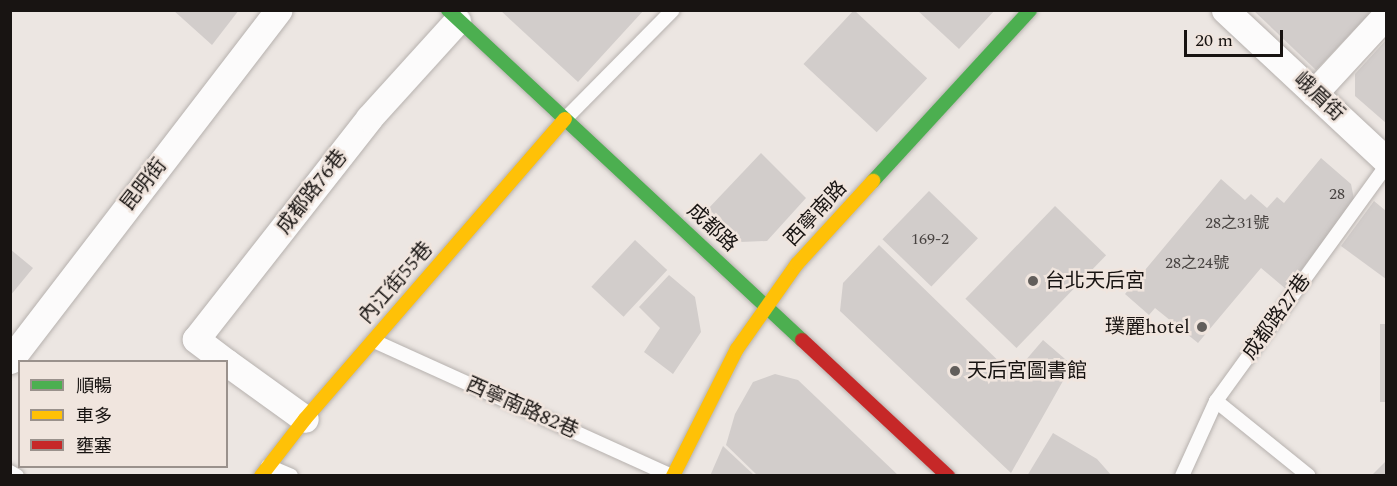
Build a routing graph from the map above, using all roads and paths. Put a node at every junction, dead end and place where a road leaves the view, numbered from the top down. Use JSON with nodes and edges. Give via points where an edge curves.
{"nodes":[{"id":1,"x":279,"y":10,"type":"edge"},
{"id":2,"x":673,"y":10,"type":"edge"},
{"id":3,"x":1030,"y":10,"type":"edge"},
{"id":4,"x":1225,"y":10,"type":"edge"},
{"id":5,"x":1386,"y":15,"type":"edge"},
{"id":6,"x":452,"y":16,"type":"edge"},
{"id":7,"x":1314,"y":93,"type":"junction"},
{"id":8,"x":565,"y":119,"type":"junction"},
{"id":9,"x":1386,"y":160,"type":"edge"},
{"id":10,"x":1386,"y":166,"type":"edge"},
{"id":11,"x":769,"y":307,"type":"junction"},
{"id":12,"x":372,"y":340,"type":"junction"},
{"id":13,"x":10,"y":360,"type":"edge"},
{"id":14,"x":223,"y":360,"type":"edge"},
{"id":15,"x":228,"y":363,"type":"edge"},
{"id":16,"x":1216,"y":401,"type":"junction"},
{"id":17,"x":304,"y":419,"type":"junction"},
{"id":18,"x":264,"y":470,"type":"edge"},
{"id":19,"x":10,"y":472,"type":"edge"},
{"id":20,"x":17,"y":476,"type":"edge"},
{"id":21,"x":291,"y":476,"type":"edge"},
{"id":22,"x":672,"y":476,"type":"edge"},
{"id":23,"x":948,"y":476,"type":"edge"},
{"id":24,"x":1182,"y":476,"type":"edge"},
{"id":25,"x":1309,"y":476,"type":"edge"}],
"edges":[{"from":1,"to":13,"type":"street","name":"昆明街"},
{"from":2,"to":8,"type":"lane"},
{"from":3,"to":11,"type":"street","name":"西寧南路","via":[[797,264]]},
{"from":4,"to":7,"type":"street","name":"峨眉街"},
{"from":5,"to":7,"type":"street"},
{"from":6,"to":8,"type":"street","name":"成都路"},
{"from":6,"to":14,"type":"street","name":"成都路76巷","via":[[196,339]]},
{"from":7,"to":9,"type":"street","name":"峨眉街"},
{"from":8,"to":11,"type":"street","name":"成都路"},
{"from":8,"to":12,"type":"street","name":"內江街55巷"},
{"from":10,"to":16,"type":"lane","name":"成都路27巷"},
{"from":11,"to":22,"type":"street","name":"西寧南路","via":[[737,349]]},
{"from":11,"to":23,"type":"street","name":"成都路"},
{"from":12,"to":17,"type":"street","name":"內江街55巷"},
{"from":12,"to":22,"type":"lane","name":"西寧南路82巷"},
{"from":15,"to":17,"type":"street","name":"成都路76巷"},
{"from":16,"to":24,"type":"lane","name":"成都路27巷"},
{"from":16,"to":25,"type":"lane"},
{"from":17,"to":18,"type":"street","name":"內江街55巷"},
{"from":18,"to":21,"type":"lane"},
{"from":19,"to":20,"type":"lane"}]}
